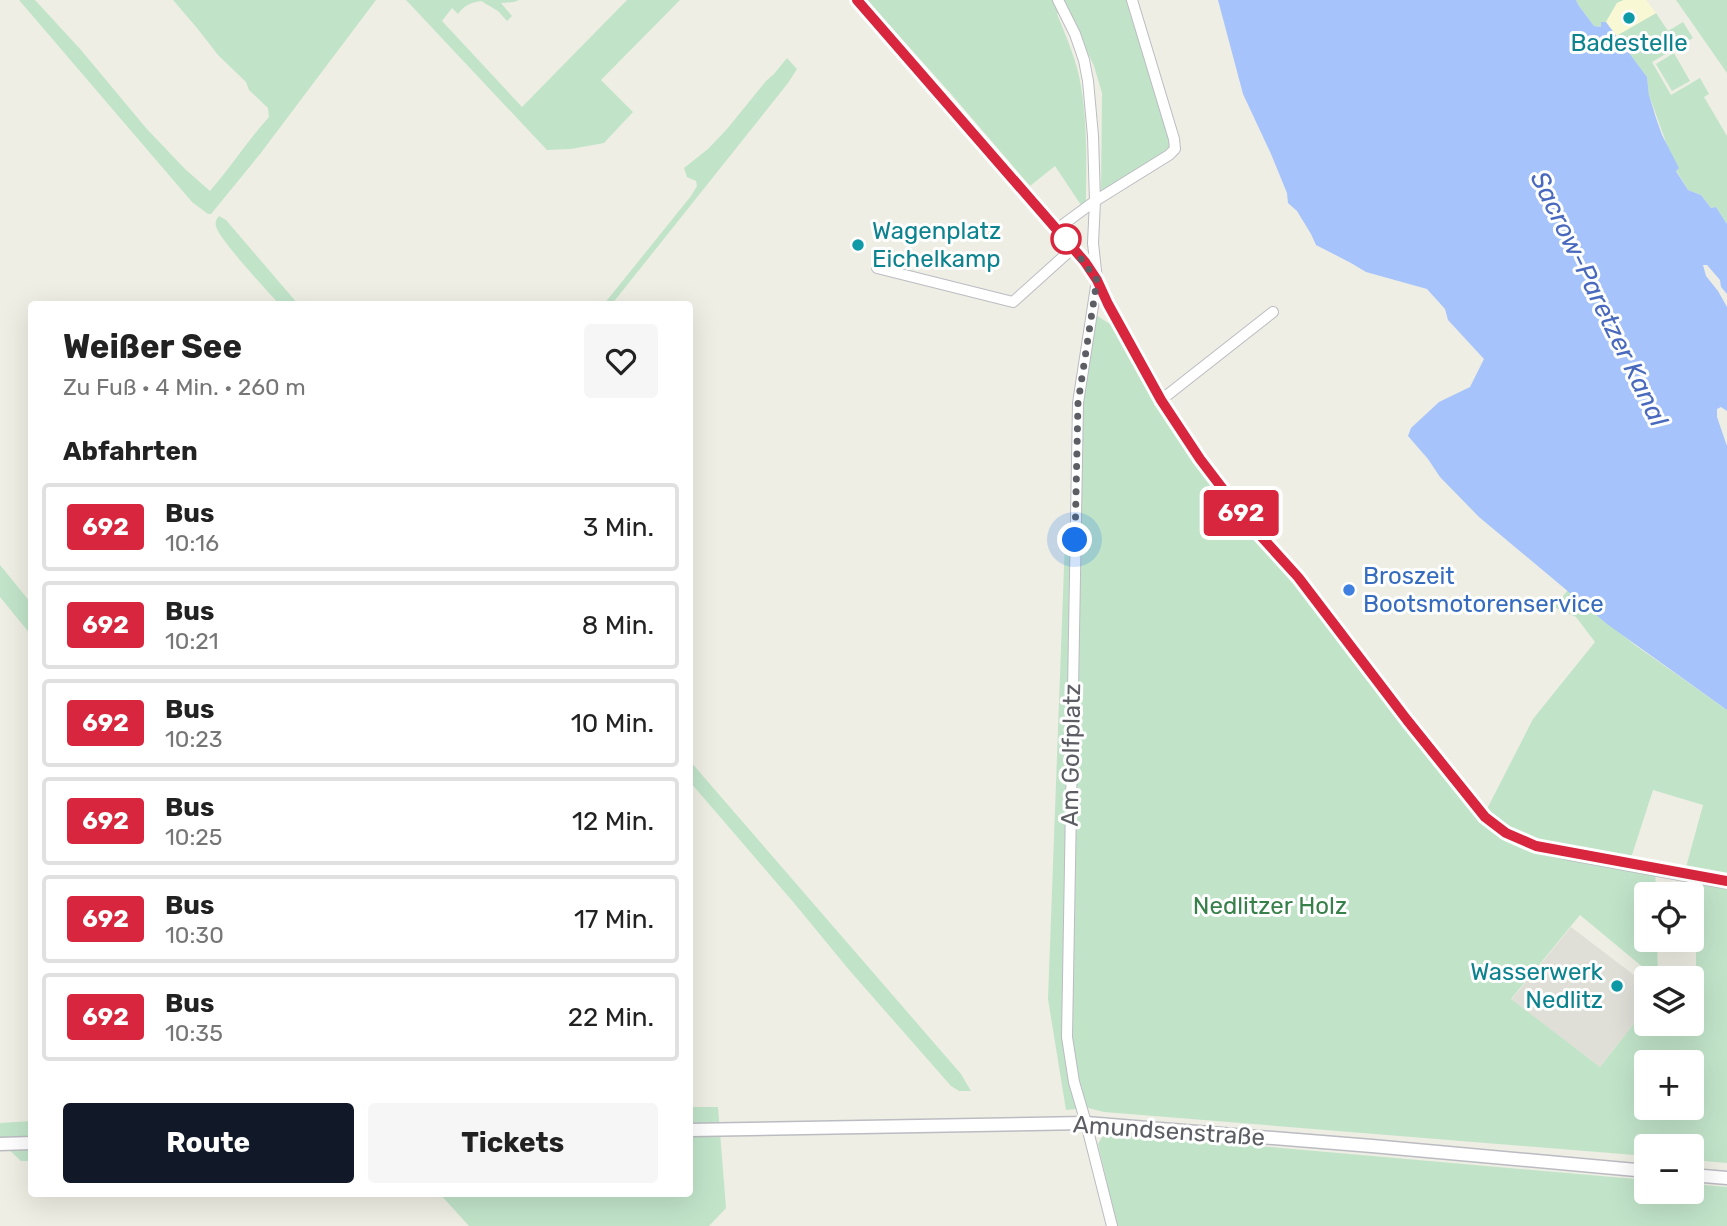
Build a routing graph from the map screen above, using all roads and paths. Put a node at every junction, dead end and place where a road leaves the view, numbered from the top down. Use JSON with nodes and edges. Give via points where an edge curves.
{"nodes":[{"id":1,"x":857,"y":0,"type":"edge"},
{"id":2,"x":1058,"y":0,"type":"edge"},
{"id":3,"x":1132,"y":0,"type":"edge"},
{"id":4,"x":1094,"y":201,"type":"junction"},
{"id":5,"x":1057,"y":229,"type":"junction"},
{"id":6,"x":1073,"y":248,"type":"junction"},
{"id":7,"x":877,"y":268,"type":"dead end"},
{"id":8,"x":1097,"y":280,"type":"junction"},
{"id":9,"x":1273,"y":313,"type":"dead end"},
{"id":10,"x":1161,"y":400,"type":"junction"},
{"id":11,"x":1727,"y":881,"type":"edge"},
{"id":12,"x":1086,"y":1123,"type":"junction"},
{"id":13,"x":693,"y":1130,"type":"edge"},
{"id":14,"x":28,"y":1143,"type":"edge"},
{"id":15,"x":0,"y":1144,"type":"edge"},
{"id":16,"x":1634,"y":1170,"type":"edge"},
{"id":17,"x":1704,"y":1176,"type":"edge"},
{"id":18,"x":1727,"y":1178,"type":"edge"},
{"id":19,"x":1112,"y":1226,"type":"edge"}],
"edges":[{"from":1,"to":5,"type":"street"},
{"from":2,"to":4,"type":"street","name":"Am Golfplatz","via":[[1075,34],[1088,81]]},
{"from":3,"to":4,"type":"street","via":[[1175,149]]},
{"from":4,"to":5,"type":"street"},
{"from":4,"to":8,"type":"street","name":"Am Golfplatz"},
{"from":5,"to":6,"type":"street"},
{"from":6,"to":7,"type":"street","via":[[1013,302]]},
{"from":6,"to":8,"type":"street"},
{"from":8,"to":10,"type":"street"},
{"from":8,"to":12,"type":"street","name":"Am Golfplatz","via":[[1078,403],[1068,954],[1067,1037]]},
{"from":9,"to":10,"type":"street"},
{"from":10,"to":11,"type":"street","via":[[1248,522],[1298,577],[1485,817],[1506,833],[1536,846]]},
{"from":12,"to":13,"type":"street","name":"Amundsenstraße"},
{"from":12,"to":16,"type":"street","name":"Amundsenstraße"},
{"from":12,"to":19,"type":"street","name":"Am Golfplatz"},
{"from":14,"to":15,"type":"street"},
{"from":17,"to":18,"type":"street"}]}
